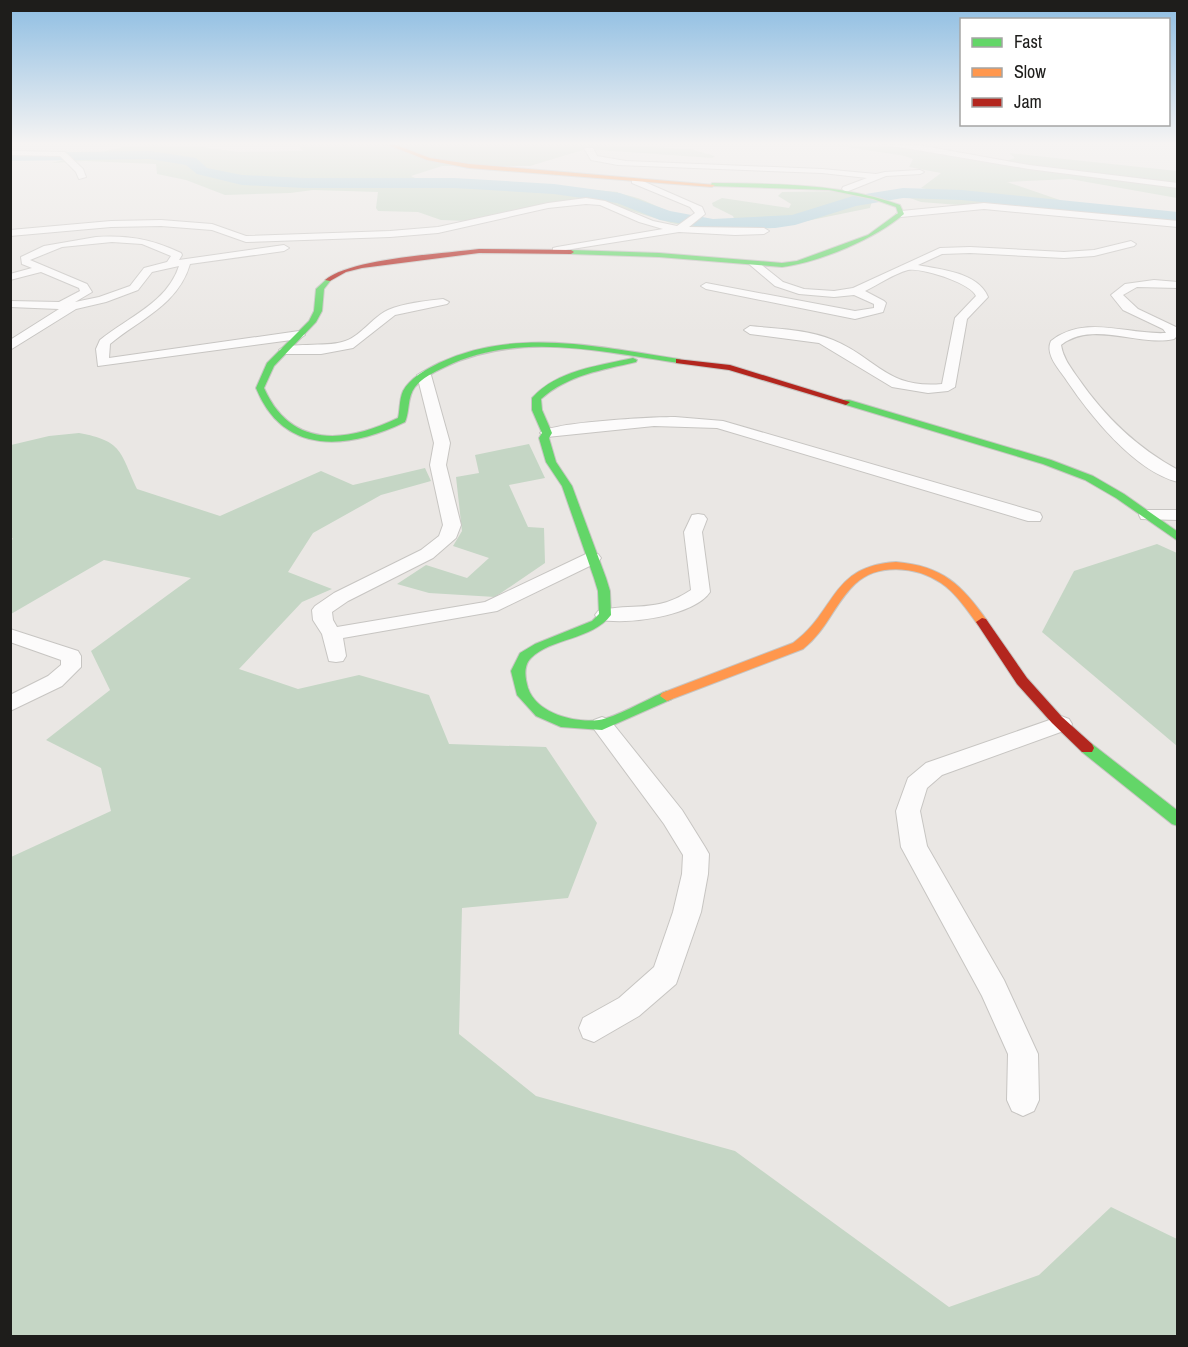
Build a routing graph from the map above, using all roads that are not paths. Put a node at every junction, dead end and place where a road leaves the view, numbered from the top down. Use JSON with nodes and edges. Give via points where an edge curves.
{"nodes":[{"id":1,"x":538,"y":208,"type":"edge"},
{"id":2,"x":610,"y":208,"type":"edge"},
{"id":3,"x":696,"y":208,"type":"edge"},
{"id":4,"x":899,"y":208,"type":"edge"},
{"id":5,"x":965,"y":208,"type":"edge"},
{"id":6,"x":1004,"y":208,"type":"edge"},
{"id":7,"x":901,"y":214,"type":"junction"},
{"id":8,"x":1178,"y":224,"type":"edge"},
{"id":9,"x":682,"y":227,"type":"junction"},
{"id":10,"x":764,"y":231,"type":"dead end"},
{"id":11,"x":10,"y":233,"type":"edge"},
{"id":12,"x":338,"y":237,"type":"junction"},
{"id":13,"x":1131,"y":244,"type":"dead end"},
{"id":14,"x":557,"y":250,"type":"junction"},
{"id":15,"x":178,"y":260,"type":"junction"},
{"id":16,"x":754,"y":264,"type":"junction"},
{"id":17,"x":908,"y":266,"type":"junction"},
{"id":18,"x":42,"y":269,"type":"junction"},
{"id":19,"x":10,"y":278,"type":"edge"},
{"id":20,"x":1178,"y":285,"type":"edge"},
{"id":21,"x":706,"y":286,"type":"dead end"},
{"id":22,"x":856,"y":291,"type":"junction"},
{"id":23,"x":443,"y":302,"type":"dead end"},
{"id":24,"x":10,"y":304,"type":"edge"},
{"id":25,"x":57,"y":305,"type":"junction"},
{"id":26,"x":72,"y":306,"type":"junction"},
{"id":27,"x":750,"y":330,"type":"dead end"},
{"id":28,"x":299,"y":335,"type":"junction"},
{"id":29,"x":10,"y":346,"type":"edge"},
{"id":30,"x":285,"y":350,"type":"junction"},
{"id":31,"x":644,"y":356,"type":"junction"},
{"id":32,"x":424,"y":375,"type":"junction"},
{"id":33,"x":547,"y":433,"type":"junction"},
{"id":34,"x":1178,"y":477,"type":"edge"},
{"id":35,"x":1148,"y":515,"type":"junction"},
{"id":36,"x":1178,"y":515,"type":"edge"},
{"id":37,"x":1034,"y":517,"type":"dead end"},
{"id":38,"x":698,"y":519,"type":"dead end"},
{"id":39,"x":1178,"y":538,"type":"edge"},
{"id":40,"x":592,"y":558,"type":"junction"},
{"id":41,"x":604,"y":615,"type":"junction"},
{"id":42,"x":332,"y":634,"type":"junction"},
{"id":43,"x":10,"y":635,"type":"edge"},
{"id":44,"x":336,"y":656,"type":"dead end"},
{"id":45,"x":10,"y":704,"type":"edge"},
{"id":46,"x":1061,"y":724,"type":"junction"},
{"id":47,"x":602,"y":725,"type":"junction"},
{"id":48,"x":1178,"y":820,"type":"edge"},
{"id":49,"x":594,"y":1028,"type":"dead end"},
{"id":50,"x":1023,"y":1100,"type":"dead end"}],
"edges":[{"from":1,"to":12,"type":"street","via":[[437,230]]},
{"from":2,"to":9,"type":"street","via":[[649,222]]},
{"from":3,"to":9,"type":"street","via":[[700,214]]},
{"from":4,"to":7,"type":"street"},
{"from":5,"to":7,"type":"street"},
{"from":6,"to":8,"type":"street"},
{"from":7,"to":16,"type":"street","via":[[870,236],[798,263]]},
{"from":9,"to":10,"type":"street","via":[[732,233]]},
{"from":9,"to":14,"type":"street"},
{"from":11,"to":12,"type":"street","via":[[150,221],[218,228],[246,239]]},
{"from":12,"to":15,"type":"street","via":[[259,253]]},
{"from":13,"to":17,"type":"street","via":[[1064,255],[940,251]]},
{"from":14,"to":16,"type":"street"},
{"from":14,"to":28,"type":"street","via":[[479,251],[344,271],[320,289],[318,311]]},
{"from":15,"to":18,"type":"street","via":[[139,241],[97,242],[41,250],[25,259]]},
{"from":15,"to":26,"type":"street","via":[[148,270],[124,294]]},
{"from":15,"to":28,"type":"street","via":[[182,278],[169,296],[104,343],[103,363]]},
{"from":16,"to":22,"type":"street","via":[[779,284],[803,292],[818,295]]},
{"from":17,"to":22,"type":"street"},
{"from":17,"to":27,"type":"street","via":[[960,278],[979,289],[982,297],[961,318],[948,387],[931,390],[889,382],[831,344]]},
{"from":18,"to":19,"type":"street"},
{"from":18,"to":25,"type":"street","via":[[83,286],[86,292]]},
{"from":20,"to":34,"type":"street","via":[[1133,285],[1117,295],[1126,308],[1167,325],[1174,331],[1170,336],[1146,337],[1100,330],[1061,337],[1055,344],[1056,354],[1098,418],[1135,452]]},
{"from":21,"to":22,"type":"street","via":[[855,315],[879,310],[880,303]]},
{"from":23,"to":30,"type":"street","via":[[391,313],[349,345]]},
{"from":24,"to":25,"type":"street"},
{"from":25,"to":26,"type":"street"},
{"from":26,"to":29,"type":"street"},
{"from":28,"to":30,"type":"street"},
{"from":30,"to":32,"type":"street","via":[[270,365],[261,388],[276,418],[310,438],[352,440],[384,432],[402,420],[407,394]]},
{"from":31,"to":32,"type":"street","via":[[553,345],[517,346],[458,357]]},
{"from":31,"to":33,"type":"street","via":[[545,388],[536,398]]},
{"from":31,"to":35,"type":"street","via":[[730,368],[1047,462],[1089,478]]},
{"from":32,"to":42,"type":"street","via":[[442,443],[438,465],[448,500],[450,532],[427,554],[322,610]]},
{"from":33,"to":37,"type":"street","via":[[651,420],[718,424]]},
{"from":33,"to":40,"type":"street","via":[[544,438],[551,462],[567,486]]},
{"from":35,"to":36,"type":"street"},
{"from":35,"to":39,"type":"street"},
{"from":38,"to":41,"type":"street","via":[[693,532],[701,592],[646,613]]},
{"from":40,"to":41,"type":"street","via":[[604,591]]},
{"from":40,"to":42,"type":"street","via":[[490,607]]},
{"from":41,"to":47,"type":"street","via":[[596,624],[525,656],[518,671],[522,692],[541,713],[566,723]]},
{"from":42,"to":44,"type":"street"},
{"from":43,"to":45,"type":"street","via":[[71,656],[71,667],[55,681]]},
{"from":46,"to":47,"type":"street","via":[[1022,681],[960,591],[913,567],[886,565],[861,573],[848,585],[815,633],[798,646]]},
{"from":46,"to":48,"type":"street","via":[[1123,780]]},
{"from":46,"to":50,"type":"street","via":[[934,769],[915,784],[908,811],[914,847],[994,989],[1023,1054]]},
{"from":47,"to":49,"type":"street","via":[[673,817],[696,854],[687,912],[666,975],[629,1007]]}]}
